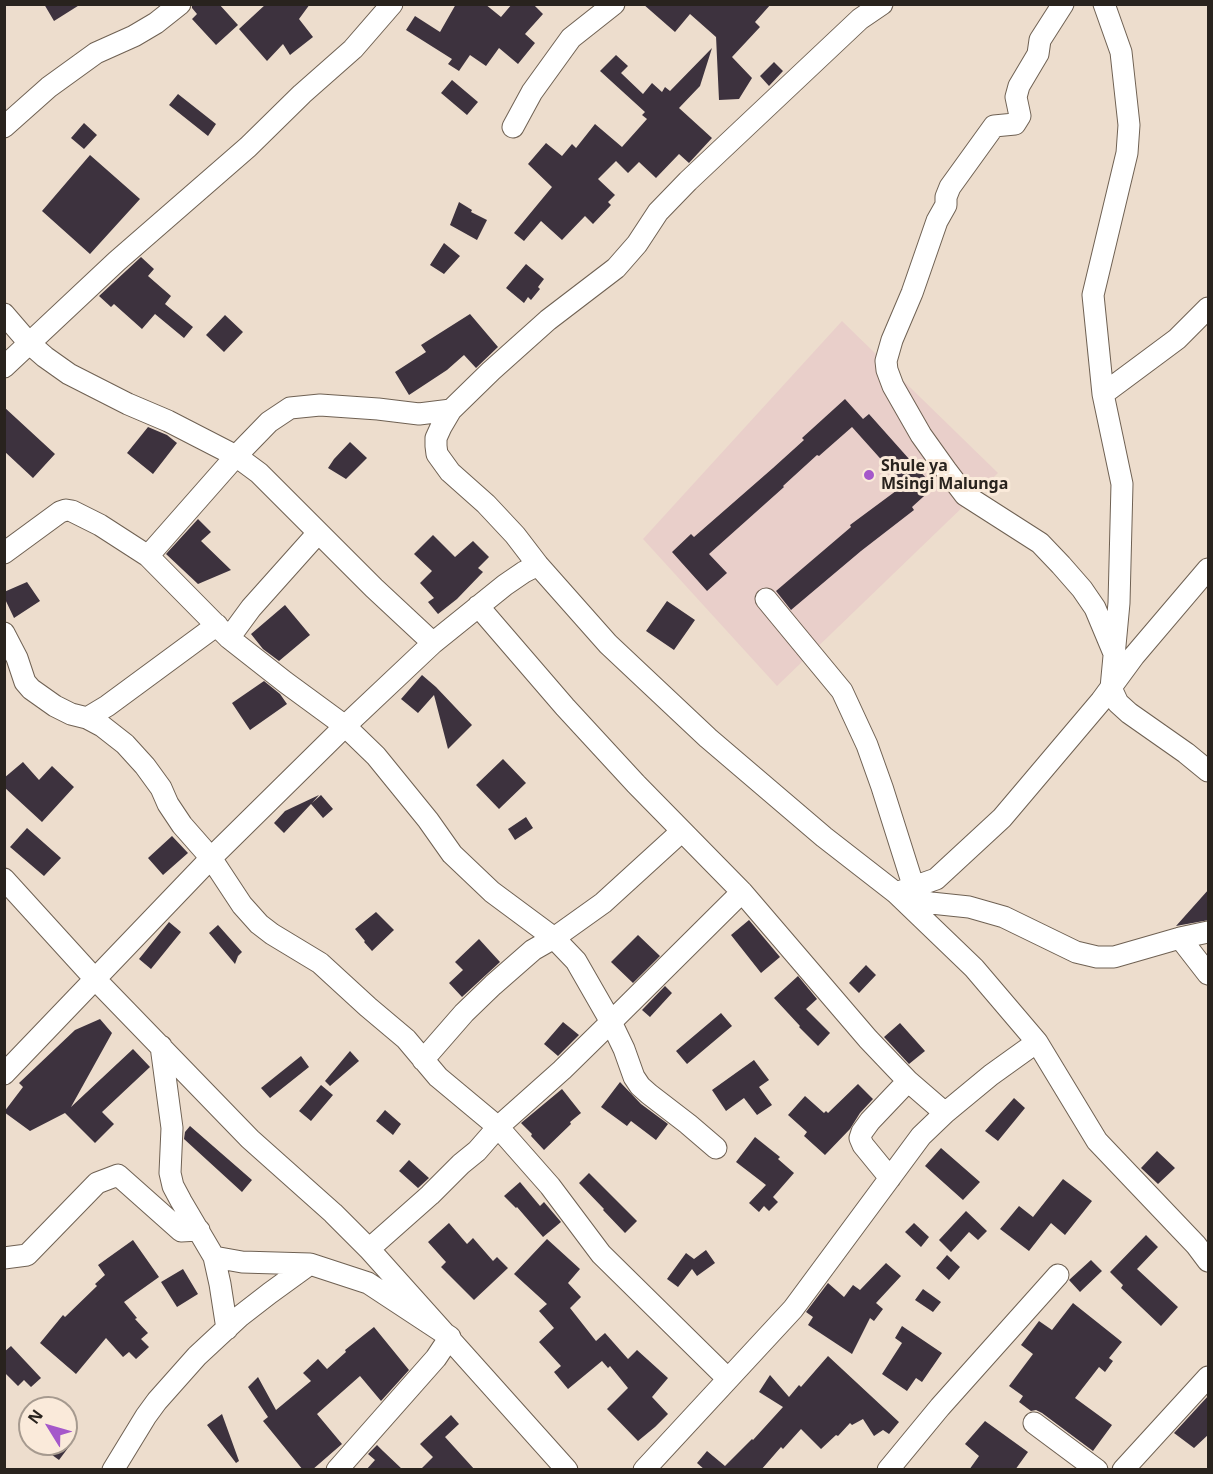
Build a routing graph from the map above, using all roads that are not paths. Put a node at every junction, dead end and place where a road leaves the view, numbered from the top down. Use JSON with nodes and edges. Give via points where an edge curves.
{"nodes":[{"id":1,"x":180,"y":4,"type":"edge"},
{"id":2,"x":392,"y":4,"type":"edge"},
{"id":3,"x":614,"y":4,"type":"edge"},
{"id":4,"x":882,"y":4,"type":"edge"},
{"id":5,"x":1063,"y":4,"type":"edge"},
{"id":6,"x":1104,"y":4,"type":"edge"},
{"id":7,"x":854,"y":12,"type":"edge"},
{"id":8,"x":8,"y":117,"type":"edge"},
{"id":9,"x":513,"y":127,"type":"dead end"},
{"id":10,"x":1209,"y":308,"type":"edge"},
{"id":11,"x":4,"y":314,"type":"edge"},
{"id":12,"x":29,"y":343,"type":"junction"},
{"id":13,"x":4,"y":367,"type":"edge"},
{"id":14,"x":1103,"y":394,"type":"junction"},
{"id":15,"x":451,"y":410,"type":"junction"},
{"id":16,"x":236,"y":456,"type":"junction"},
{"id":17,"x":318,"y":533,"type":"junction"},
{"id":18,"x":4,"y":553,"type":"edge"},
{"id":19,"x":148,"y":556,"type":"junction"},
{"id":20,"x":538,"y":565,"type":"junction"},
{"id":21,"x":1209,"y":569,"type":"edge"},
{"id":22,"x":766,"y":599,"type":"dead end"},
{"id":23,"x":478,"y":606,"type":"junction"},
{"id":24,"x":223,"y":631,"type":"junction"},
{"id":25,"x":4,"y":633,"type":"edge"},
{"id":26,"x":433,"y":643,"type":"junction"},
{"id":27,"x":1115,"y":654,"type":"junction"},
{"id":28,"x":1111,"y":688,"type":"junction"},
{"id":29,"x":87,"y":717,"type":"junction"},
{"id":30,"x":345,"y":726,"type":"junction"},
{"id":31,"x":1209,"y":771,"type":"edge"},
{"id":32,"x":682,"y":831,"type":"junction"},
{"id":33,"x":211,"y":858,"type":"junction"},
{"id":34,"x":4,"y":879,"type":"edge"},
{"id":35,"x":905,"y":890,"type":"junction"},
{"id":36,"x":742,"y":892,"type":"junction"},
{"id":37,"x":1209,"y":932,"type":"edge"},
{"id":38,"x":554,"y":938,"type":"junction"},
{"id":39,"x":1180,"y":938,"type":"junction"},
{"id":40,"x":1209,"y":974,"type":"edge"},
{"id":41,"x":95,"y":979,"type":"junction"},
{"id":42,"x":611,"y":1022,"type":"junction"},
{"id":43,"x":1036,"y":1042,"type":"junction"},
{"id":44,"x":161,"y":1046,"type":"junction"},
{"id":45,"x":423,"y":1060,"type":"junction"},
{"id":46,"x":4,"y":1074,"type":"edge"},
{"id":47,"x":908,"y":1081,"type":"junction"},
{"id":48,"x":945,"y":1113,"type":"junction"},
{"id":49,"x":498,"y":1127,"type":"junction"},
{"id":50,"x":716,"y":1148,"type":"dead end"},
{"id":51,"x":890,"y":1178,"type":"junction"},
{"id":52,"x":199,"y":1230,"type":"junction"},
{"id":53,"x":369,"y":1249,"type":"junction"},
{"id":54,"x":214,"y":1257,"type":"junction"},
{"id":55,"x":4,"y":1258,"type":"edge"},
{"id":56,"x":1209,"y":1261,"type":"edge"},
{"id":57,"x":310,"y":1264,"type":"junction"},
{"id":58,"x":1058,"y":1275,"type":"dead end"},
{"id":59,"x":227,"y":1329,"type":"junction"},
{"id":60,"x":450,"y":1337,"type":"junction"},
{"id":61,"x":1209,"y":1377,"type":"edge"},
{"id":62,"x":728,"y":1379,"type":"junction"},
{"id":63,"x":1034,"y":1423,"type":"dead end"},
{"id":64,"x":113,"y":1470,"type":"edge"},
{"id":65,"x":337,"y":1470,"type":"edge"},
{"id":66,"x":567,"y":1470,"type":"edge"},
{"id":67,"x":644,"y":1470,"type":"edge"},
{"id":68,"x":888,"y":1470,"type":"edge"},
{"id":69,"x":1097,"y":1470,"type":"edge"},
{"id":70,"x":1124,"y":1470,"type":"edge"}],
"edges":[{"from":1,"to":8,"type":"street","via":[[134,36],[96,53]]},
{"from":2,"to":12,"type":"street","via":[[353,49]]},
{"from":3,"to":9,"type":"street","via":[[571,38],[532,92]]},
{"from":4,"to":7,"type":"street"},
{"from":5,"to":27,"type":"street","via":[[1040,40],[1038,54],[1019,86],[1016,97],[1020,116],[1015,124],[994,126],[950,187],[886,361],[893,386],[921,435],[965,495],[1040,543],[1061,565],[1095,608]]},
{"from":6,"to":14,"type":"street","via":[[1121,52],[1129,125],[1127,153],[1093,295]]},
{"from":7,"to":15,"type":"street","via":[[658,212],[616,268],[548,320]]},
{"from":10,"to":14,"type":"street","via":[[1177,339]]},
{"from":11,"to":12,"type":"street"},
{"from":12,"to":13,"type":"street"},
{"from":12,"to":16,"type":"street","via":[[69,374]]},
{"from":14,"to":27,"type":"street","via":[[1122,484]]},
{"from":15,"to":16,"type":"street","via":[[419,414],[320,405],[290,408],[269,422]]},
{"from":15,"to":20,"type":"street","via":[[436,438],[437,454],[450,472],[515,535]]},
{"from":16,"to":17,"type":"street","via":[[266,479]]},
{"from":16,"to":19,"type":"street"},
{"from":17,"to":24,"type":"street","via":[[251,608]]},
{"from":17,"to":26,"type":"street"},
{"from":18,"to":19,"type":"street","via":[[66,510],[100,525]]},
{"from":19,"to":24,"type":"street"},
{"from":20,"to":23,"type":"street"},
{"from":20,"to":35,"type":"street","via":[[608,644],[708,738],[824,837]]},
{"from":21,"to":28,"type":"street"},
{"from":22,"to":35,"type":"street","via":[[842,691],[870,756]]},
{"from":23,"to":26,"type":"street"},
{"from":23,"to":32,"type":"street","via":[[565,707]]},
{"from":24,"to":29,"type":"street"},
{"from":24,"to":30,"type":"street"},
{"from":25,"to":29,"type":"street","via":[[31,689],[55,706]]},
{"from":26,"to":30,"type":"street"},
{"from":27,"to":28,"type":"street"},
{"from":28,"to":31,"type":"street","via":[[1129,713]]},
{"from":28,"to":35,"type":"street","via":[[1002,818],[936,879]]},
{"from":29,"to":33,"type":"street","via":[[125,744],[145,766],[182,825]]},
{"from":30,"to":33,"type":"street"},
{"from":30,"to":38,"type":"street","via":[[376,756],[452,855],[492,892]]},
{"from":32,"to":36,"type":"street"},
{"from":32,"to":38,"type":"street","via":[[603,903]]},
{"from":33,"to":41,"type":"street"},
{"from":33,"to":45,"type":"street","via":[[259,924],[320,963],[406,1039]]},
{"from":34,"to":41,"type":"street"},
{"from":35,"to":39,"type":"street","via":[[931,903],[1004,917],[1076,952],[1097,957],[1114,957]]},
{"from":35,"to":43,"type":"street"},
{"from":36,"to":42,"type":"street"},
{"from":36,"to":47,"type":"street"},
{"from":37,"to":39,"type":"street"},
{"from":38,"to":42,"type":"street","via":[[576,961]]},
{"from":38,"to":45,"type":"street","via":[[533,950],[493,985]]},
{"from":39,"to":40,"type":"street"},
{"from":41,"to":44,"type":"street"},
{"from":41,"to":46,"type":"street"},
{"from":42,"to":49,"type":"street"},
{"from":42,"to":50,"type":"street","via":[[640,1086]]},
{"from":43,"to":48,"type":"street"},
{"from":43,"to":56,"type":"street","via":[[1097,1141]]},
{"from":44,"to":52,"type":"street","via":[[172,1128],[170,1173],[173,1186]]},
{"from":44,"to":53,"type":"street","via":[[250,1139]]},
{"from":45,"to":49,"type":"street"},
{"from":47,"to":48,"type":"street"},
{"from":47,"to":51,"type":"street","via":[[870,1121],[860,1138]]},
{"from":48,"to":51,"type":"street","via":[[921,1136]]},
{"from":49,"to":53,"type":"street","via":[[477,1151]]},
{"from":49,"to":62,"type":"street","via":[[550,1186],[601,1254]]},
{"from":51,"to":62,"type":"street","via":[[793,1309]]},
{"from":52,"to":54,"type":"street"},
{"from":52,"to":55,"type":"street","via":[[181,1231],[118,1175],[97,1183],[27,1256]]},
{"from":53,"to":60,"type":"street"},
{"from":54,"to":57,"type":"street"},
{"from":54,"to":59,"type":"street"},
{"from":57,"to":59,"type":"street"},
{"from":57,"to":60,"type":"street","via":[[368,1283]]},
{"from":58,"to":68,"type":"street"},
{"from":59,"to":64,"type":"street","via":[[157,1401]]},
{"from":60,"to":65,"type":"street"},
{"from":60,"to":66,"type":"street"},
{"from":61,"to":70,"type":"street"},
{"from":62,"to":67,"type":"street"},
{"from":63,"to":69,"type":"street"}]}
